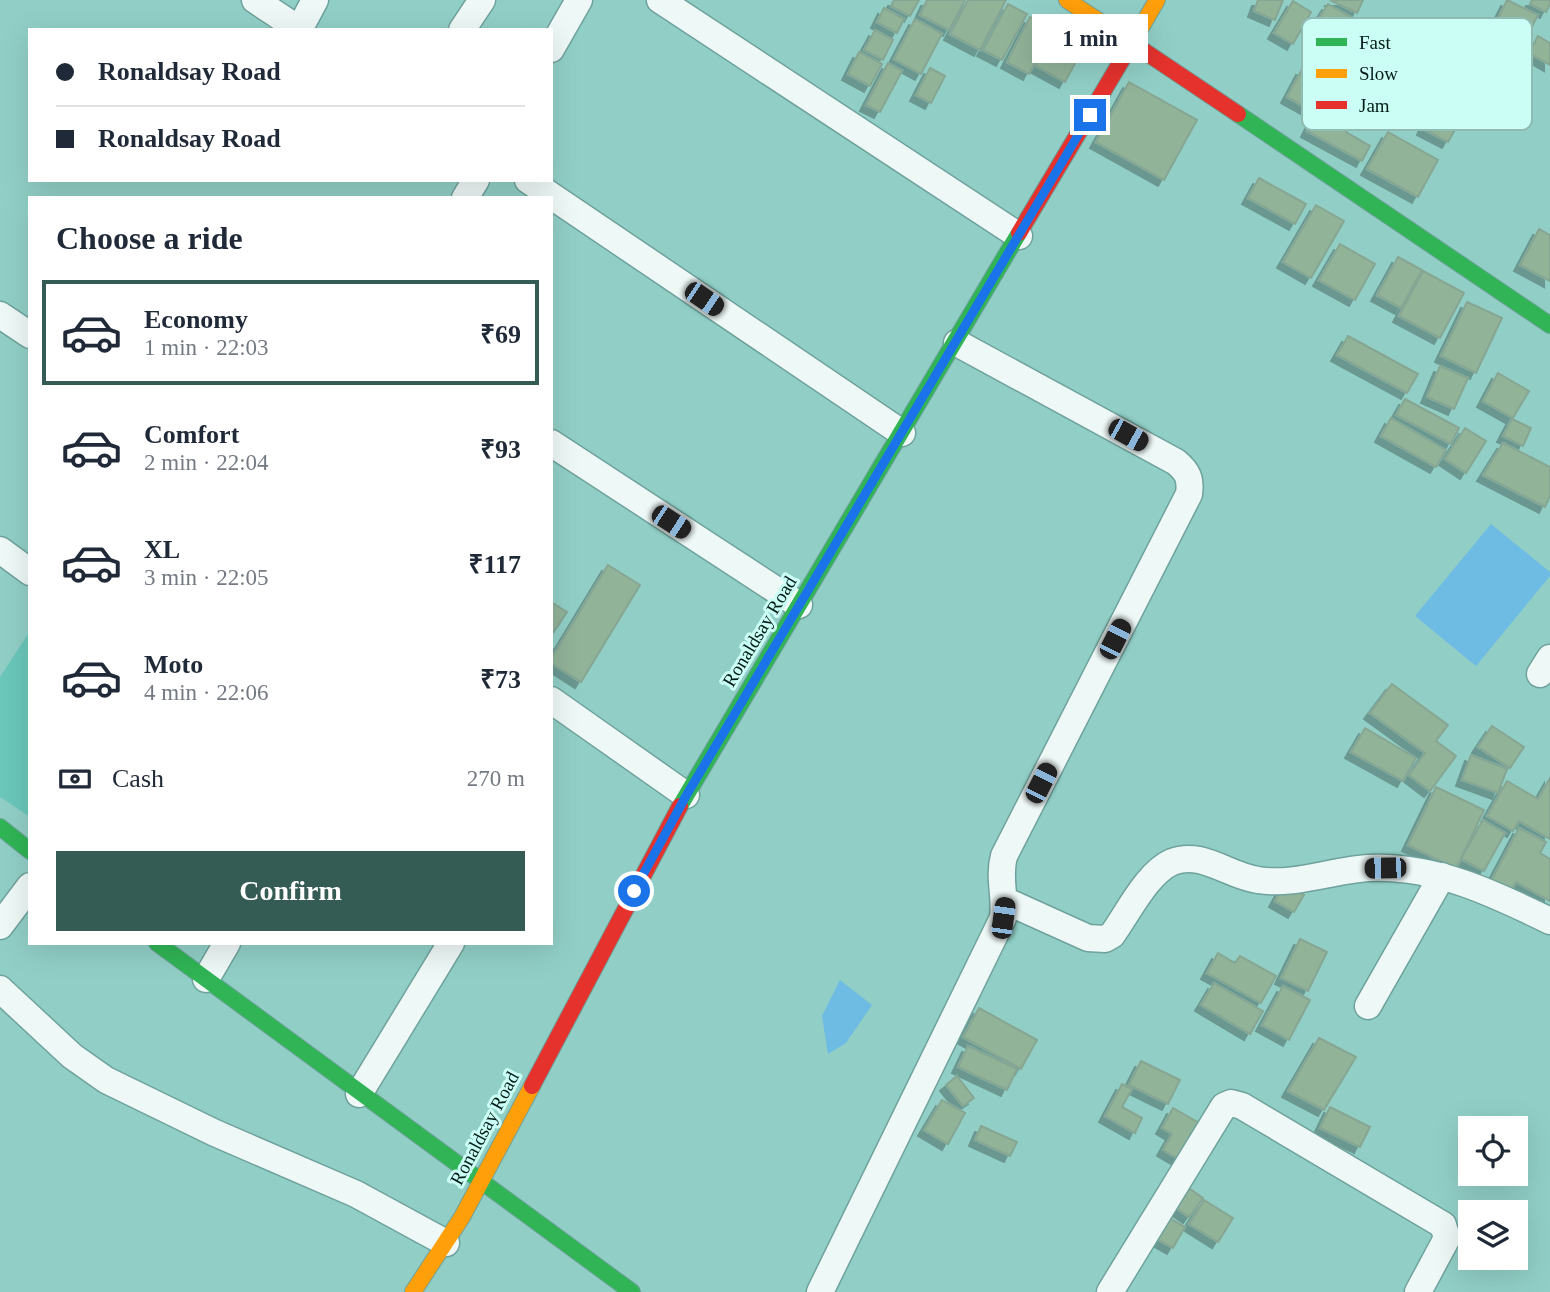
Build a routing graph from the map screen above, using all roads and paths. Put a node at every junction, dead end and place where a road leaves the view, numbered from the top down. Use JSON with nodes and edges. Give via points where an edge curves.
{"nodes":[{"id":1,"x":255,"y":0,"type":"edge"},
{"id":2,"x":315,"y":0,"type":"edge"},
{"id":3,"x":482,"y":0,"type":"edge"},
{"id":4,"x":660,"y":0,"type":"edge"},
{"id":5,"x":1068,"y":0,"type":"edge"},
{"id":6,"x":1157,"y":0,"type":"edge"},
{"id":7,"x":576,"y":1,"type":"edge"},
{"id":8,"x":296,"y":28,"type":"edge"},
{"id":9,"x":300,"y":28,"type":"edge"},
{"id":10,"x":464,"y":28,"type":"edge"},
{"id":11,"x":1132,"y":43,"type":"junction"},
{"id":12,"x":553,"y":45,"type":"edge"},
{"id":13,"x":531,"y":182,"type":"edge"},
{"id":14,"x":552,"y":196,"type":"edge"},
{"id":15,"x":553,"y":197,"type":"edge"},
{"id":16,"x":1019,"y":236,"type":"junction"},
{"id":17,"x":0,"y":314,"type":"edge"},
{"id":18,"x":1550,"y":325,"type":"edge"},
{"id":19,"x":28,"y":334,"type":"edge"},
{"id":20,"x":957,"y":343,"type":"junction"},
{"id":21,"x":902,"y":433,"type":"junction"},
{"id":22,"x":553,"y":444,"type":"edge"},
{"id":23,"x":0,"y":550,"type":"edge"},
{"id":24,"x":28,"y":571,"type":"edge"},
{"id":25,"x":799,"y":605,"type":"junction"},
{"id":26,"x":553,"y":701,"type":"edge"},
{"id":27,"x":686,"y":796,"type":"junction"},
{"id":28,"x":0,"y":827,"type":"edge"},
{"id":29,"x":28,"y":849,"type":"edge"},
{"id":30,"x":1442,"y":876,"type":"junction"},
{"id":31,"x":28,"y":889,"type":"edge"},
{"id":32,"x":1006,"y":901,"type":"junction"},
{"id":33,"x":1550,"y":921,"type":"edge"},
{"id":34,"x":0,"y":926,"type":"edge"},
{"id":35,"x":160,"y":945,"type":"edge"},
{"id":36,"x":226,"y":945,"type":"edge"},
{"id":37,"x":450,"y":945,"type":"edge"},
{"id":38,"x":206,"y":979,"type":"junction"},
{"id":39,"x":0,"y":989,"type":"edge"},
{"id":40,"x":1368,"y":1006,"type":"dead end"},
{"id":41,"x":359,"y":1094,"type":"junction"},
{"id":42,"x":480,"y":1179,"type":"junction"},
{"id":43,"x":446,"y":1242,"type":"junction"},
{"id":44,"x":413,"y":1292,"type":"edge"},
{"id":45,"x":632,"y":1292,"type":"edge"},
{"id":46,"x":820,"y":1292,"type":"edge"},
{"id":47,"x":1110,"y":1292,"type":"edge"},
{"id":48,"x":1418,"y":1292,"type":"edge"}],
"edges":[{"from":1,"to":8,"type":"street"},
{"from":2,"to":9,"type":"street"},
{"from":3,"to":10,"type":"street"},
{"from":4,"to":16,"type":"street"},
{"from":5,"to":11,"type":"main road"},
{"from":6,"to":11,"type":"main road","name":"Ronaldsay Road"},
{"from":7,"to":12,"type":"street"},
{"from":11,"to":16,"type":"main road","name":"Ronaldsay Road"},
{"from":11,"to":18,"type":"main road"},
{"from":13,"to":14,"type":"street"},
{"from":15,"to":21,"type":"street"},
{"from":16,"to":20,"type":"main road","name":"Ronaldsay Road"},
{"from":17,"to":19,"type":"street"},
{"from":20,"to":21,"type":"main road","name":"Ronaldsay Road"},
{"from":20,"to":32,"type":"street","via":[[1176,462],[1191,484],[1004,856],[1000,881]]},
{"from":21,"to":25,"type":"main road","name":"Ronaldsay Road"},
{"from":22,"to":25,"type":"street"},
{"from":23,"to":24,"type":"street"},
{"from":25,"to":27,"type":"main road","name":"Ronaldsay Road"},
{"from":26,"to":27,"type":"street"},
{"from":27,"to":42,"type":"main road","name":"Ronaldsay Road"},
{"from":28,"to":29,"type":"main road"},
{"from":30,"to":32,"type":"street","via":[[1402,868],[1368,868],[1258,881],[1186,858],[1155,872],[1112,935],[1098,940]]},
{"from":30,"to":33,"type":"street"},
{"from":30,"to":40,"type":"street"},
{"from":31,"to":34,"type":"street"},
{"from":32,"to":46,"type":"street","via":[[1003,918]]},
{"from":35,"to":38,"type":"main road"},
{"from":36,"to":38,"type":"street"},
{"from":37,"to":41,"type":"street"},
{"from":38,"to":41,"type":"main road"},
{"from":39,"to":43,"type":"street","via":[[72,1056],[106,1080],[356,1194]]},
{"from":41,"to":42,"type":"main road"},
{"from":42,"to":43,"type":"main road","name":"Ronaldsay Road"},
{"from":42,"to":45,"type":"main road"},
{"from":43,"to":44,"type":"main road","name":"Ronaldsay Road"},
{"from":47,"to":48,"type":"street","via":[[1224,1106],[1235,1103],[1443,1225],[1447,1238]]}]}
